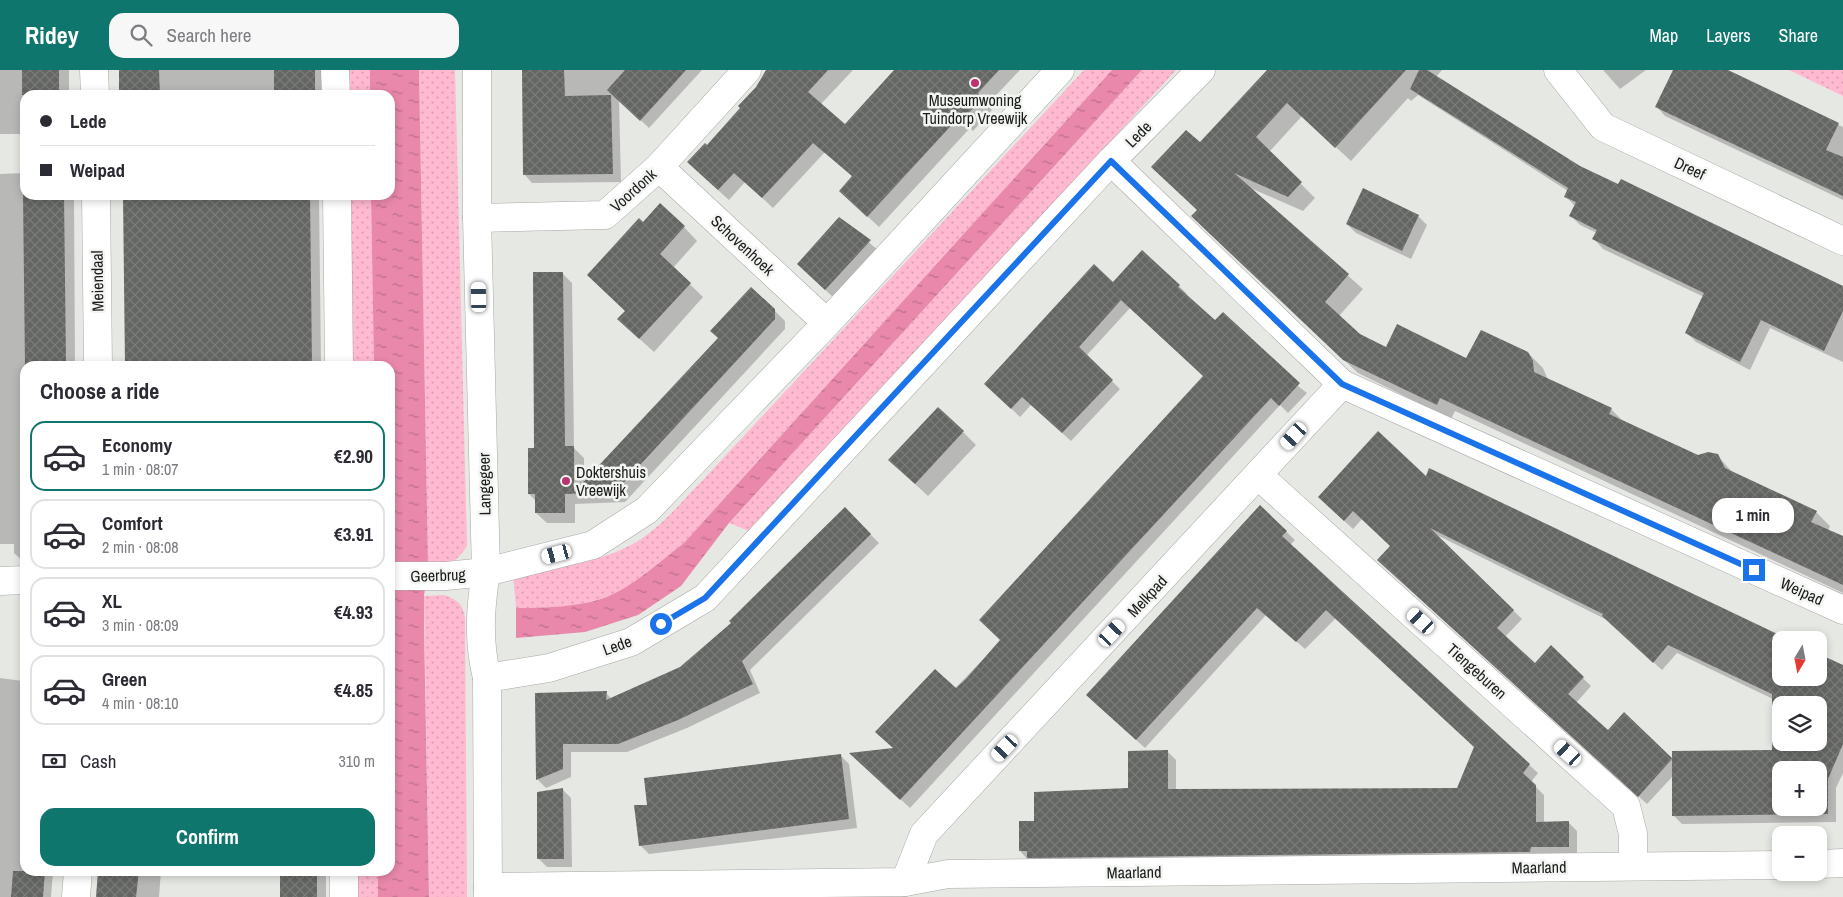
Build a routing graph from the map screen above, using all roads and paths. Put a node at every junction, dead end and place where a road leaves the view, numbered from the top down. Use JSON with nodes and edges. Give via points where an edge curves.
{"nodes":[{"id":1,"x":94,"y":70,"type":"edge"},
{"id":2,"x":335,"y":70,"type":"edge"},
{"id":3,"x":477,"y":70,"type":"edge"},
{"id":4,"x":747,"y":70,"type":"edge"},
{"id":5,"x":1060,"y":70,"type":"edge"},
{"id":6,"x":1201,"y":70,"type":"edge"},
{"id":7,"x":1558,"y":70,"type":"edge"},
{"id":8,"x":94,"y":90,"type":"edge"},
{"id":9,"x":336,"y":90,"type":"edge"},
{"id":10,"x":1111,"y":161,"type":"junction"},
{"id":11,"x":659,"y":166,"type":"junction"},
{"id":12,"x":96,"y":200,"type":"edge"},
{"id":13,"x":337,"y":200,"type":"edge"},
{"id":14,"x":477,"y":218,"type":"junction"},
{"id":15,"x":1843,"y":241,"type":"edge"},
{"id":16,"x":827,"y":323,"type":"junction"},
{"id":17,"x":98,"y":361,"type":"edge"},
{"id":18,"x":338,"y":361,"type":"edge"},
{"id":19,"x":1342,"y":384,"type":"junction"},
{"id":20,"x":1259,"y":476,"type":"junction"},
{"id":21,"x":486,"y":572,"type":"junction"},
{"id":22,"x":395,"y":576,"type":"edge"},
{"id":23,"x":0,"y":580,"type":"edge"},
{"id":24,"x":20,"y":580,"type":"edge"},
{"id":25,"x":1843,"y":610,"type":"edge"},
{"id":26,"x":487,"y":678,"type":"junction"},
{"id":27,"x":1843,"y":863,"type":"edge"},
{"id":28,"x":1827,"y":864,"type":"edge"},
{"id":29,"x":1772,"y":865,"type":"edge"},
{"id":30,"x":1633,"y":866,"type":"junction"},
{"id":31,"x":78,"y":876,"type":"edge"},
{"id":32,"x":344,"y":876,"type":"edge"},
{"id":33,"x":905,"y":882,"type":"junction"},
{"id":34,"x":1019,"y":885,"type":"edge"},
{"id":35,"x":488,"y":892,"type":"edge"},
{"id":36,"x":76,"y":897,"type":"edge"},
{"id":37,"x":344,"y":897,"type":"edge"}],
"edges":[{"from":1,"to":8,"type":"street"},
{"from":2,"to":9,"type":"street"},
{"from":3,"to":14,"type":"street","name":"Langegeer"},
{"from":4,"to":11,"type":"street","name":"Voordonk"},
{"from":5,"to":16,"type":"street"},
{"from":6,"to":10,"type":"street","name":"Lede"},
{"from":7,"to":15,"type":"street","name":"Dreef","via":[[1603,127]]},
{"from":10,"to":19,"type":"street","name":"Weipad"},
{"from":10,"to":26,"type":"street","name":"Lede","via":[[705,598],[631,642],[550,668]]},
{"from":11,"to":14,"type":"street","name":"Voordonk","via":[[605,215]]},
{"from":11,"to":16,"type":"street","name":"Schovenhoek"},
{"from":12,"to":17,"type":"street","name":"Meiendaal"},
{"from":13,"to":18,"type":"street"},
{"from":14,"to":21,"type":"street","name":"Langegeer"},
{"from":16,"to":21,"type":"street","via":[[646,510],[593,545]]},
{"from":19,"to":20,"type":"street","name":"Melkpad"},
{"from":19,"to":25,"type":"street","name":"Weipad"},
{"from":20,"to":30,"type":"street","name":"Tiengeburen","via":[[1626,806],[1633,834]]},
{"from":20,"to":33,"type":"street","name":"Melkpad","via":[[924,834]]},
{"from":21,"to":22,"type":"street","name":"Geerbrug"},
{"from":21,"to":26,"type":"street","name":"Langegeer","via":[[480,651]]},
{"from":23,"to":24,"type":"street"},
{"from":26,"to":35,"type":"street","name":"Langegeer"},
{"from":27,"to":28,"type":"street"},
{"from":29,"to":30,"type":"street","name":"Maarland"},
{"from":30,"to":34,"type":"street","name":"Maarland"},
{"from":31,"to":36,"type":"street"},
{"from":32,"to":37,"type":"street"},
{"from":33,"to":34,"type":"street","name":"Maarland","via":[[948,874]]},
{"from":33,"to":35,"type":"street","name":"Maarland"}]}
